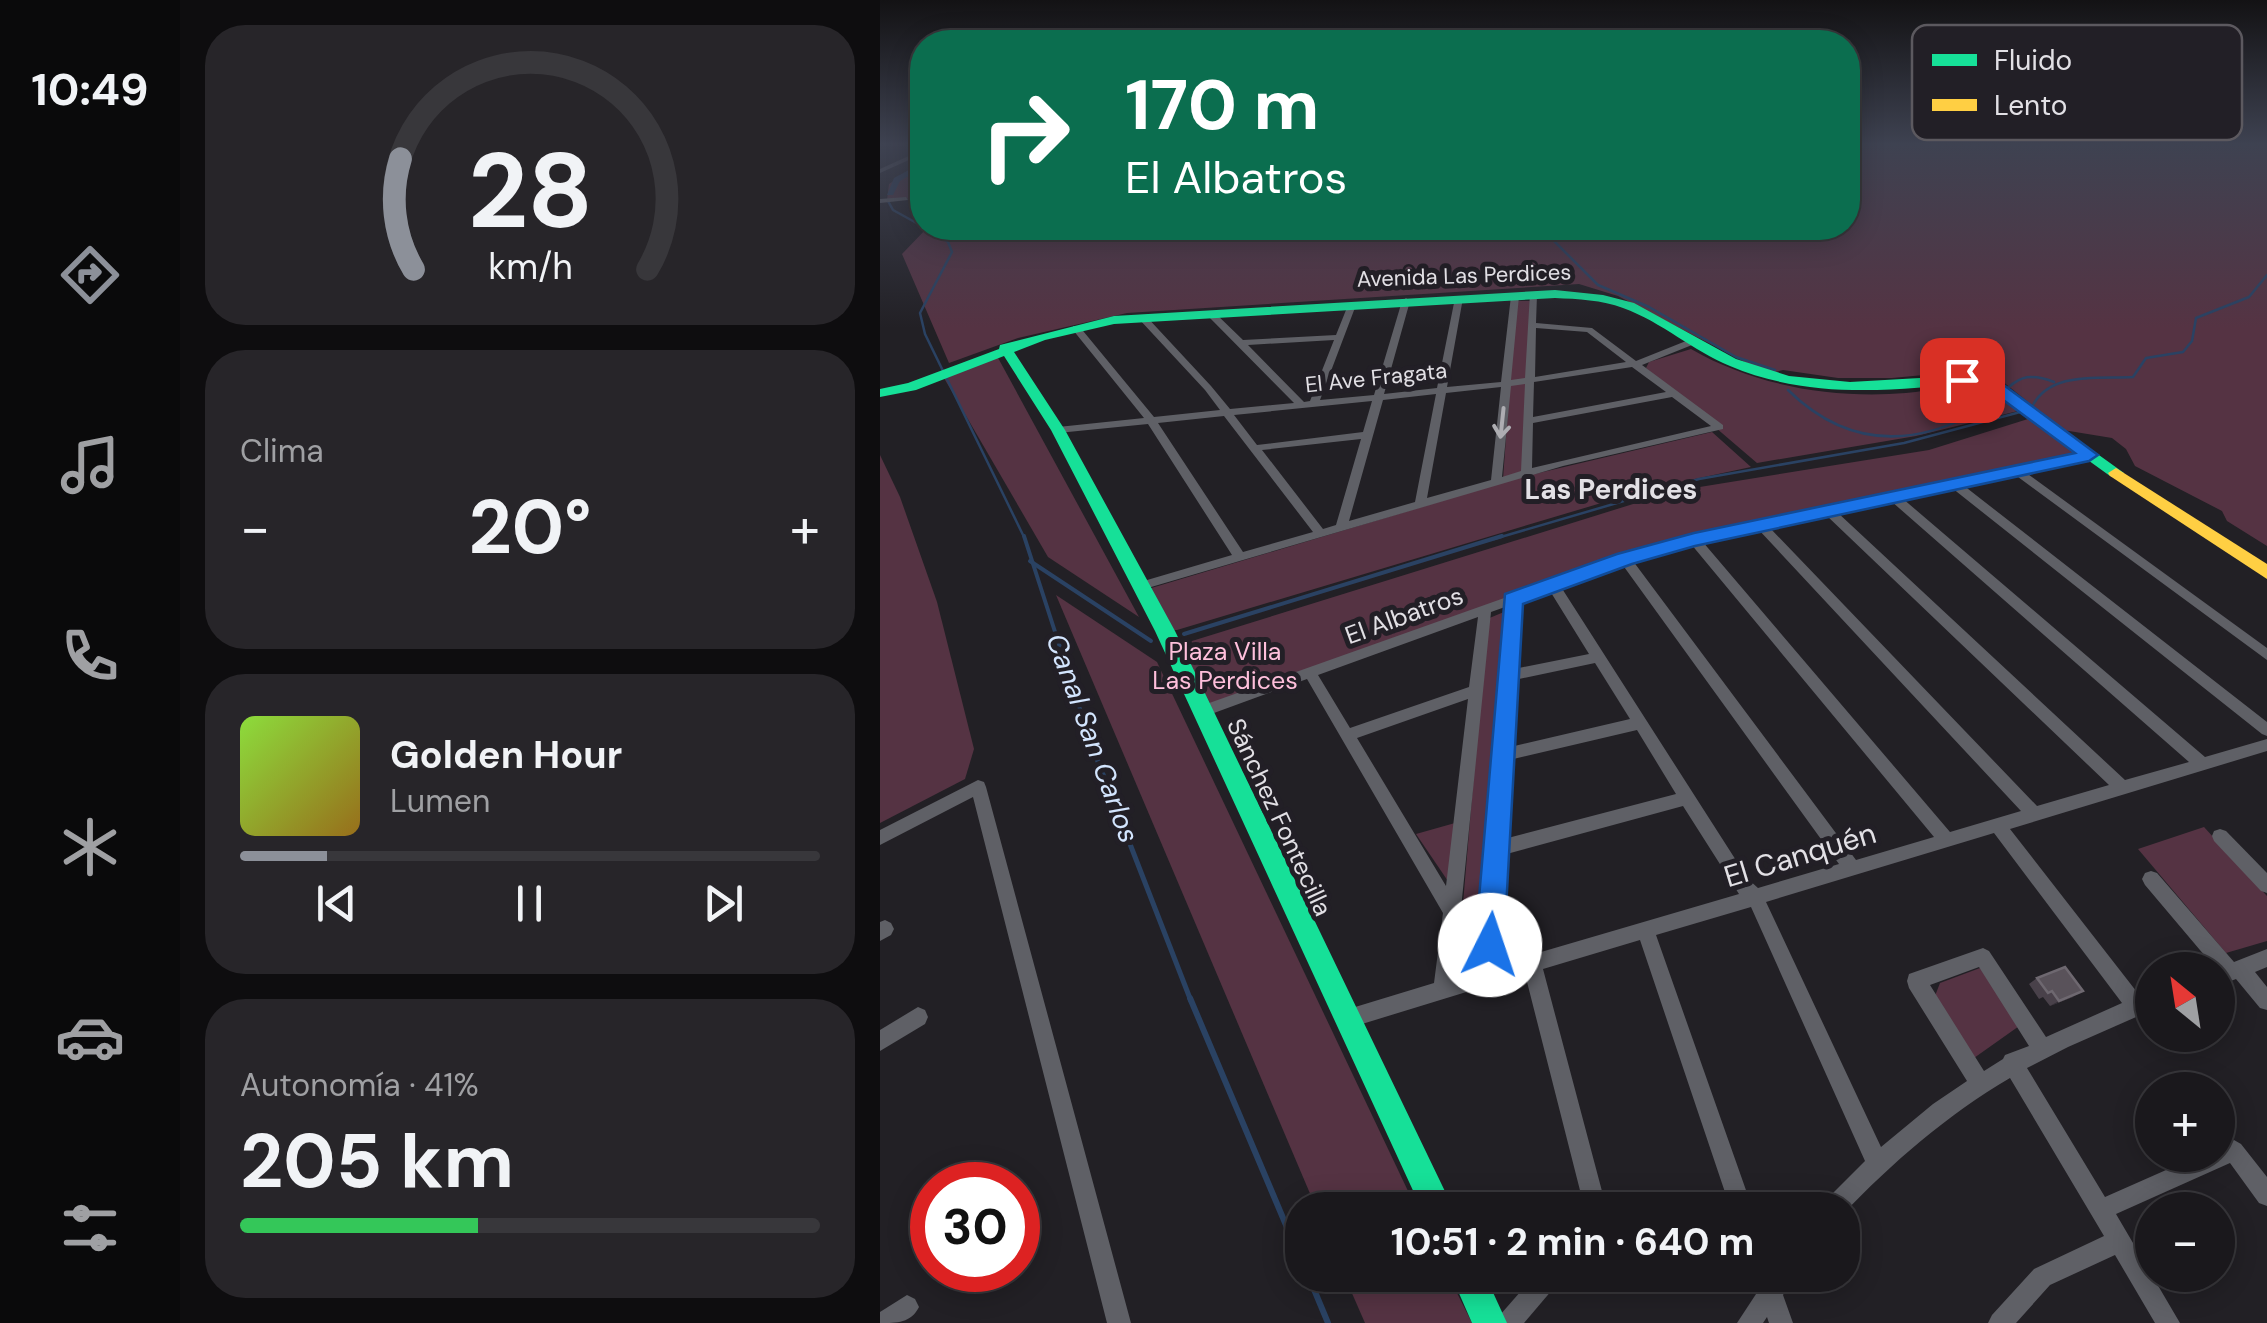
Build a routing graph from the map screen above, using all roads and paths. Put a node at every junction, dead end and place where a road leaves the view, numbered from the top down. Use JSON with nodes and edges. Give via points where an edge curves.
{"nodes":[{"id":1,"x":1524,"y":295,"type":"junction"},
{"id":2,"x":1459,"y":298,"type":"junction"},
{"id":3,"x":1406,"y":302,"type":"junction"},
{"id":4,"x":1352,"y":305,"type":"junction"},
{"id":5,"x":1210,"y":313,"type":"junction"},
{"id":6,"x":1142,"y":317,"type":"junction"},
{"id":7,"x":1532,"y":325,"type":"junction"},
{"id":8,"x":1076,"y":328,"type":"junction"},
{"id":9,"x":1340,"y":337,"type":"junction"},
{"id":10,"x":1694,"y":341,"type":"junction"},
{"id":11,"x":1243,"y":343,"type":"junction"},
{"id":12,"x":1006,"y":348,"type":"junction"},
{"id":13,"x":1638,"y":363,"type":"junction"},
{"id":14,"x":1530,"y":381,"type":"junction"},
{"id":15,"x":1506,"y":384,"type":"junction"},
{"id":16,"x":1442,"y":391,"type":"junction"},
{"id":17,"x":880,"y":392,"type":"edge"},
{"id":18,"x":1676,"y":393,"type":"junction"},
{"id":19,"x":1378,"y":397,"type":"junction"},
{"id":20,"x":1308,"y":404,"type":"junction"},
{"id":21,"x":1227,"y":413,"type":"junction"},
{"id":22,"x":1151,"y":420,"type":"junction"},
{"id":23,"x":1528,"y":421,"type":"junction"},
{"id":24,"x":1058,"y":430,"type":"junction"},
{"id":25,"x":1368,"y":436,"type":"junction"},
{"id":26,"x":1254,"y":448,"type":"junction"},
{"id":27,"x":2089,"y":455,"type":"junction"},
{"id":28,"x":2017,"y":470,"type":"junction"},
{"id":29,"x":1526,"y":473,"type":"junction"},
{"id":30,"x":1496,"y":481,"type":"junction"},
{"id":31,"x":1955,"y":484,"type":"junction"},
{"id":32,"x":1894,"y":497,"type":"junction"},
{"id":33,"x":1420,"y":504,"type":"junction"},
{"id":34,"x":1829,"y":510,"type":"junction"},
{"id":35,"x":1761,"y":525,"type":"junction"},
{"id":36,"x":1341,"y":527,"type":"junction"},
{"id":37,"x":1320,"y":534,"type":"junction"},
{"id":38,"x":1694,"y":539,"type":"junction"},
{"id":39,"x":1240,"y":557,"type":"junction"},
{"id":40,"x":1624,"y":559,"type":"junction"},
{"id":41,"x":2267,"y":573,"type":"edge"},
{"id":42,"x":1552,"y":583,"type":"junction"},
{"id":43,"x":1141,"y":586,"type":"junction"},
{"id":44,"x":1512,"y":600,"type":"junction"},
{"id":45,"x":1485,"y":610,"type":"junction"},
{"id":46,"x":2267,"y":655,"type":"edge"},
{"id":47,"x":1598,"y":657,"type":"junction"},
{"id":48,"x":1310,"y":673,"type":"junction"},
{"id":49,"x":1508,"y":676,"type":"junction"},
{"id":50,"x":1476,"y":690,"type":"junction"},
{"id":51,"x":1203,"y":711,"type":"junction"},
{"id":52,"x":1640,"y":723,"type":"junction"},
{"id":53,"x":2267,"y":730,"type":"edge"},
{"id":54,"x":1348,"y":735,"type":"junction"},
{"id":55,"x":2267,"y":745,"type":"edge"},
{"id":56,"x":1502,"y":754,"type":"junction"},
{"id":57,"x":2203,"y":764,"type":"junction"},
{"id":58,"x":2123,"y":788,"type":"junction"},
{"id":59,"x":1688,"y":798,"type":"junction"},
{"id":60,"x":2034,"y":814,"type":"junction"},
{"id":61,"x":1997,"y":825,"type":"junction"},
{"id":62,"x":2220,"y":836,"type":"dead end"},
{"id":63,"x":880,"y":838,"type":"edge"},
{"id":64,"x":1947,"y":840,"type":"junction"},
{"id":65,"x":1496,"y":849,"type":"junction"},
{"id":66,"x":1852,"y":868,"type":"junction"},
{"id":67,"x":2152,"y":879,"type":"dead end"},
{"id":68,"x":2267,"y":885,"type":"edge"},
{"id":69,"x":1755,"y":897,"type":"junction"},
{"id":70,"x":1452,"y":913,"type":"junction"},
{"id":71,"x":1646,"y":930,"type":"junction"},
{"id":72,"x":2212,"y":952,"type":"edge"},
{"id":73,"x":2267,"y":958,"type":"edge"},
{"id":74,"x":1532,"y":964,"type":"junction"},
{"id":75,"x":2235,"y":971,"type":"edge"},
{"id":76,"x":1488,"y":977,"type":"junction"},
{"id":77,"x":2235,"y":977,"type":"edge"},
{"id":78,"x":1443,"y":990,"type":"junction"},
{"id":79,"x":2135,"y":992,"type":"edge"},
{"id":80,"x":2267,"y":1001,"type":"edge"},
{"id":81,"x":2135,"y":1008,"type":"edge"},
{"id":82,"x":918,"y":1018,"type":"dead end"},
{"id":83,"x":1349,"y":1018,"type":"junction"},
{"id":84,"x":880,"y":1041,"type":"edge"},
{"id":85,"x":2041,"y":1047,"type":"junction"},
{"id":86,"x":2012,"y":1062,"type":"junction"},
{"id":87,"x":1979,"y":1081,"type":"junction"},
{"id":88,"x":1877,"y":1162,"type":"junction"},
{"id":89,"x":1430,"y":1192,"type":"edge"},
{"id":90,"x":1591,"y":1192,"type":"edge"},
{"id":91,"x":1736,"y":1192,"type":"edge"},
{"id":92,"x":1849,"y":1192,"type":"edge"},
{"id":93,"x":2267,"y":1196,"type":"edge"},
{"id":94,"x":2100,"y":1210,"type":"junction"},
{"id":95,"x":2119,"y":1241,"type":"junction"},
{"id":96,"x":1476,"y":1292,"type":"edge"},
{"id":97,"x":1535,"y":1292,"type":"edge"},
{"id":98,"x":1767,"y":1292,"type":"edge"},
{"id":99,"x":1775,"y":1292,"type":"edge"},
{"id":100,"x":906,"y":1307,"type":"dead end"},
{"id":101,"x":885,"y":1323,"type":"edge"},
{"id":102,"x":1119,"y":1323,"type":"edge"},
{"id":103,"x":1490,"y":1323,"type":"edge"},
{"id":104,"x":1508,"y":1323,"type":"edge"},
{"id":105,"x":1749,"y":1323,"type":"edge"},
{"id":106,"x":1781,"y":1323,"type":"edge"},
{"id":107,"x":2000,"y":1323,"type":"edge"},
{"id":108,"x":2168,"y":1323,"type":"edge"}],
"edges":[{"from":1,"to":2,"type":"street","name":"Avenida Las Perdices"},
{"from":1,"to":7,"type":"street"},
{"from":1,"to":10,"type":"street","name":"Avenida Las Perdices","via":[[1620,303]]},
{"from":1,"to":15,"type":"street"},
{"from":2,"to":3,"type":"street","name":"Avenida Las Perdices"},
{"from":2,"to":16,"type":"street"},
{"from":3,"to":4,"type":"street","name":"Avenida Las Perdices"},
{"from":3,"to":19,"type":"street"},
{"from":4,"to":5,"type":"street","name":"Avenida Las Perdices"},
{"from":4,"to":9,"type":"street"},
{"from":5,"to":6,"type":"street","name":"Avenida Las Perdices"},
{"from":5,"to":11,"type":"street"},
{"from":6,"to":8,"type":"street","name":"Avenida Las Perdices"},
{"from":6,"to":21,"type":"street"},
{"from":7,"to":13,"type":"street","via":[[1589,330]]},
{"from":7,"to":14,"type":"street"},
{"from":8,"to":12,"type":"street","name":"Avenida Las Perdices"},
{"from":8,"to":22,"type":"street"},
{"from":9,"to":11,"type":"street"},
{"from":9,"to":20,"type":"street"},
{"from":10,"to":13,"type":"street","name":"El Ave Fragata"},
{"from":10,"to":27,"type":"street","name":"Avenida Las Perdices","via":[[1734,364],[1796,380],[1871,389],[1991,383]]},
{"from":11,"to":20,"type":"street"},
{"from":12,"to":17,"type":"street","name":"Avenida Las Perdices"},
{"from":12,"to":24,"type":"street","name":"Sánchez Fontecilla"},
{"from":13,"to":14,"type":"street","name":"El Ave Fragata"},
{"from":13,"to":18,"type":"street"},
{"from":14,"to":15,"type":"street","name":"El Ave Fragata"},
{"from":14,"to":23,"type":"street"},
{"from":15,"to":16,"type":"street","name":"El Ave Fragata"},
{"from":15,"to":30,"type":"street","one_way":true},
{"from":16,"to":19,"type":"street","name":"El Ave Fragata"},
{"from":16,"to":33,"type":"street"},
{"from":18,"to":23,"type":"street"},
{"from":18,"to":29,"type":"street","via":[[1719,428]]},
{"from":19,"to":20,"type":"street","name":"El Ave Fragata"},
{"from":19,"to":25,"type":"street"},
{"from":20,"to":21,"type":"street","name":"El Ave Fragata"},
{"from":21,"to":22,"type":"street","name":"El Ave Fragata"},
{"from":21,"to":26,"type":"street"},
{"from":22,"to":24,"type":"street","name":"El Ave Fragata"},
{"from":22,"to":39,"type":"street"},
{"from":23,"to":29,"type":"street"},
{"from":24,"to":43,"type":"street","name":"Sánchez Fontecilla"},
{"from":25,"to":26,"type":"street"},
{"from":25,"to":36,"type":"street"},
{"from":26,"to":37,"type":"street"},
{"from":27,"to":28,"type":"street","name":"El Albatros"},
{"from":27,"to":41,"type":"street","name":"Avenida Las Perdices"},
{"from":28,"to":31,"type":"street","name":"El Albatros"},
{"from":28,"to":46,"type":"street"},
{"from":29,"to":30,"type":"street"},
{"from":30,"to":33,"type":"street"},
{"from":31,"to":32,"type":"street","name":"El Albatros"},
{"from":31,"to":53,"type":"street"},
{"from":32,"to":34,"type":"street","name":"El Albatros"},
{"from":32,"to":57,"type":"street"},
{"from":33,"to":36,"type":"street"},
{"from":34,"to":35,"type":"street","name":"El Albatros"},
{"from":34,"to":58,"type":"street"},
{"from":35,"to":38,"type":"street","name":"El Albatros"},
{"from":35,"to":60,"type":"street"},
{"from":36,"to":37,"type":"street"},
{"from":37,"to":39,"type":"street"},
{"from":38,"to":40,"type":"street","name":"El Albatros"},
{"from":38,"to":64,"type":"street"},
{"from":39,"to":43,"type":"street"},
{"from":40,"to":42,"type":"street","name":"El Albatros"},
{"from":40,"to":66,"type":"street"},
{"from":42,"to":44,"type":"street","name":"El Albatros"},
{"from":42,"to":47,"type":"street"},
{"from":43,"to":51,"type":"street","name":"Sánchez Fontecilla"},
{"from":44,"to":45,"type":"street","name":"El Albatros"},
{"from":44,"to":49,"type":"street"},
{"from":45,"to":48,"type":"street","name":"El Albatros"},
{"from":45,"to":50,"type":"street"},
{"from":47,"to":49,"type":"street"},
{"from":47,"to":52,"type":"street"},
{"from":48,"to":51,"type":"street","name":"El Albatros"},
{"from":48,"to":54,"type":"street"},
{"from":49,"to":56,"type":"street"},
{"from":50,"to":54,"type":"street"},
{"from":50,"to":70,"type":"street"},
{"from":51,"to":83,"type":"street","name":"Sánchez Fontecilla"},
{"from":52,"to":56,"type":"street"},
{"from":52,"to":59,"type":"street"},
{"from":54,"to":70,"type":"street"},
{"from":55,"to":57,"type":"street","name":"El Canquén"},
{"from":56,"to":65,"type":"street"},
{"from":57,"to":58,"type":"street","name":"El Canquén"},
{"from":58,"to":60,"type":"street","name":"El Canquén"},
{"from":59,"to":65,"type":"street"},
{"from":59,"to":69,"type":"street"},
{"from":60,"to":61,"type":"street","name":"El Canquén"},
{"from":61,"to":64,"type":"street","name":"El Canquén"},
{"from":61,"to":79,"type":"street"},
{"from":62,"to":68,"type":"street"},
{"from":63,"to":102,"type":"street","via":[[978,787]]},
{"from":64,"to":66,"type":"street","name":"El Canquén"},
{"from":65,"to":76,"type":"street"},
{"from":66,"to":69,"type":"street","name":"El Canquén"},
{"from":67,"to":72,"type":"street"},
{"from":69,"to":71,"type":"street","name":"El Canquén"},
{"from":69,"to":88,"type":"street"},
{"from":70,"to":78,"type":"street"},
{"from":71,"to":74,"type":"street","name":"El Canquén"},
{"from":71,"to":91,"type":"street"},
{"from":73,"to":75,"type":"street"},
{"from":74,"to":76,"type":"street","name":"El Canquén"},
{"from":74,"to":90,"type":"street"},
{"from":76,"to":78,"type":"street","name":"El Canquén"},
{"from":77,"to":80,"type":"street"},
{"from":78,"to":83,"type":"street","name":"El Canquén"},
{"from":81,"to":85,"type":"street"},
{"from":82,"to":84,"type":"street"},
{"from":83,"to":89,"type":"street","name":"Sánchez Fontecilla"},
{"from":85,"to":86,"type":"street"},
{"from":85,"to":87,"type":"street","via":[[1984,957],[1916,981]]},
{"from":86,"to":87,"type":"street"},
{"from":86,"to":94,"type":"street"},
{"from":87,"to":88,"type":"street"},
{"from":88,"to":92,"type":"street"},
{"from":93,"to":94,"type":"street","via":[[2234,1151]]},
{"from":94,"to":95,"type":"street"},
{"from":95,"to":107,"type":"street","via":[[2042,1277]]},
{"from":95,"to":108,"type":"street"},
{"from":96,"to":103,"type":"street"},
{"from":97,"to":104,"type":"street"},
{"from":98,"to":105,"type":"street"},
{"from":99,"to":106,"type":"street"},
{"from":100,"to":101,"type":"street"}]}
